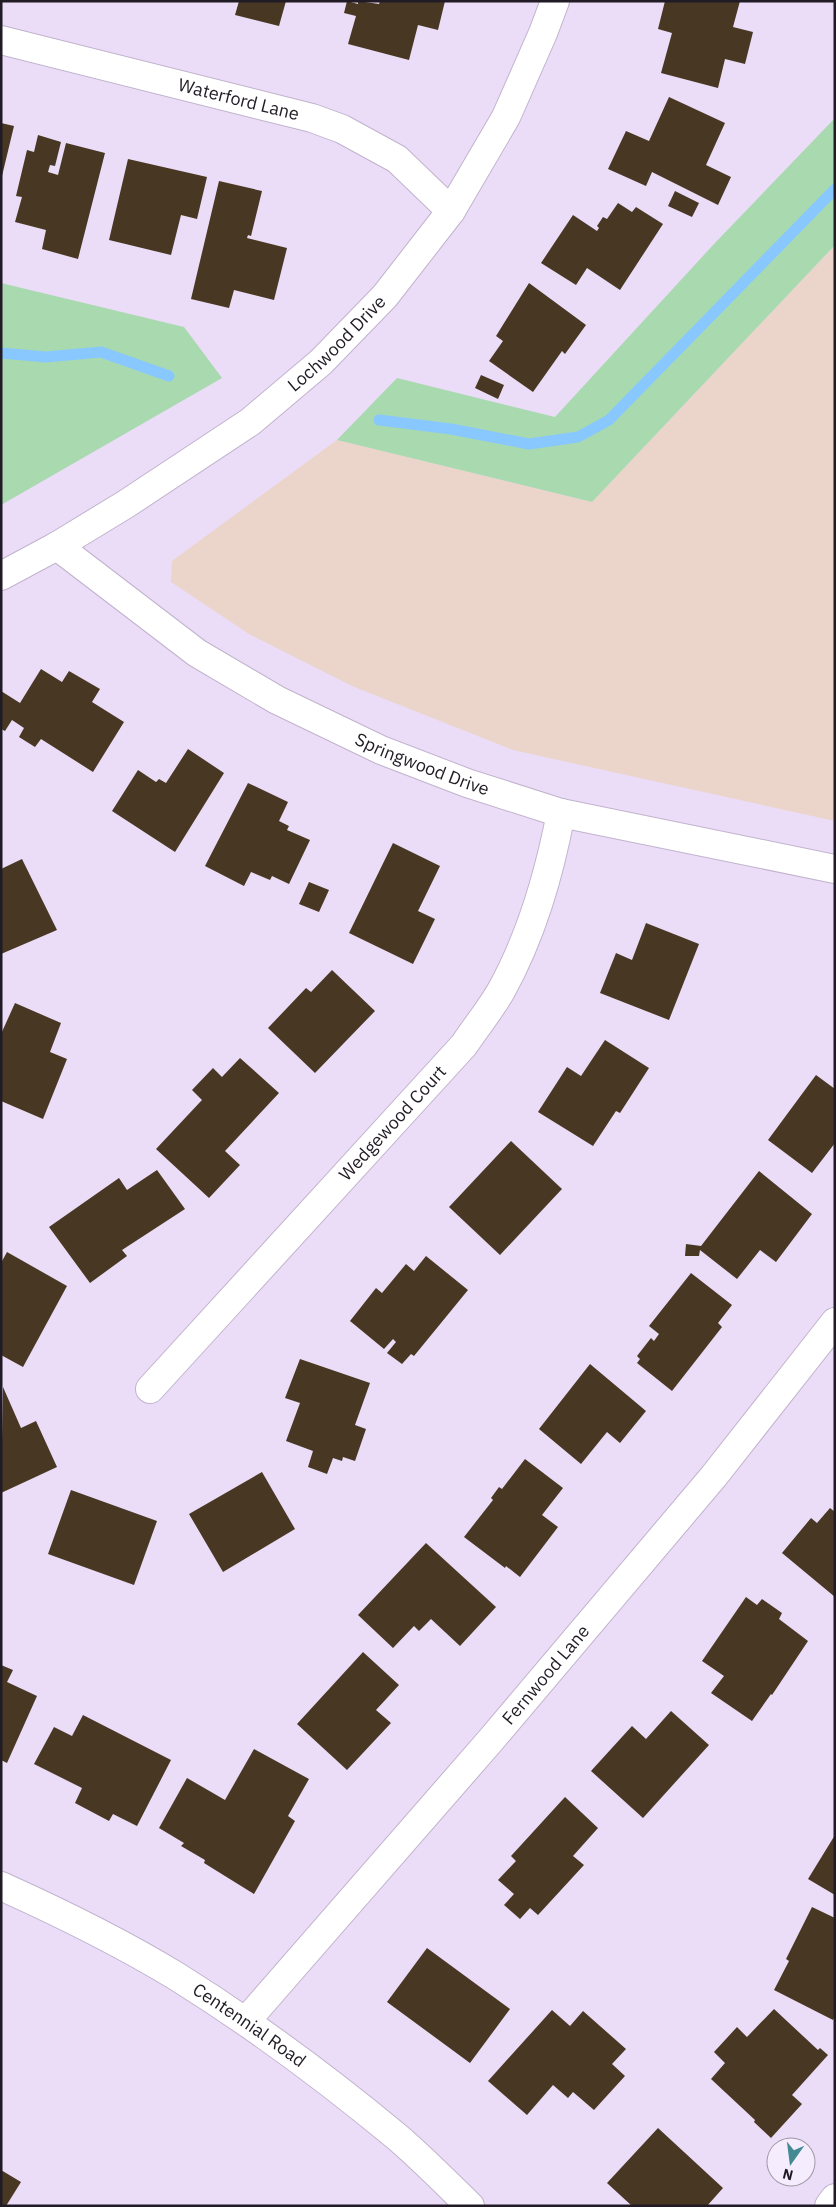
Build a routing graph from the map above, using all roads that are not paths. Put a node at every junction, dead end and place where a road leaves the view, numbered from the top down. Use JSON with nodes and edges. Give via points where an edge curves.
{"nodes":[{"id":1,"x":555,"y":1,"type":"edge"},
{"id":2,"x":1,"y":40,"type":"edge"},
{"id":3,"x":451,"y":210,"type":"junction"},
{"id":4,"x":57,"y":546,"type":"junction"},
{"id":5,"x":1,"y":576,"type":"edge"},
{"id":6,"x":561,"y":812,"type":"junction"},
{"id":7,"x":835,"y":869,"type":"edge"},
{"id":8,"x":835,"y":1322,"type":"edge"},
{"id":9,"x":150,"y":1389,"type":"dead end"},
{"id":10,"x":1,"y":1886,"type":"edge"},
{"id":11,"x":246,"y":2021,"type":"junction"},
{"id":12,"x":835,"y":2198,"type":"edge"},
{"id":13,"x":470,"y":2206,"type":"edge"},
{"id":14,"x":829,"y":2206,"type":"edge"}],
"edges":[{"from":1,"to":3,"type":"street","name":"Lochwood Drive","via":[[506,118]]},
{"from":2,"to":3,"type":"street","name":"Waterford Lane","via":[[312,118],[397,159]]},
{"from":3,"to":4,"type":"street","name":"Lochwood Drive","via":[[385,296],[321,362],[250,422],[160,483]]},
{"from":4,"to":5,"type":"street","name":"Lochwood Drive"},
{"from":4,"to":6,"type":"street","name":"Springwood Drive","via":[[197,653],[277,700],[381,750],[467,784]]},
{"from":6,"to":7,"type":"street","name":"Springwood Drive"},
{"from":6,"to":9,"type":"street","name":"Wedgewood Court","via":[[551,864],[530,929],[500,991],[464,1045]]},
{"from":8,"to":11,"type":"street","name":"Fernwood Lane","via":[[682,1514]]},
{"from":10,"to":11,"type":"street","name":"Centennial Road","via":[[86,1926],[175,1975]]},
{"from":11,"to":13,"type":"street","name":"Centennial Road","via":[[397,2137]]},
{"from":12,"to":14,"type":"street"}]}
